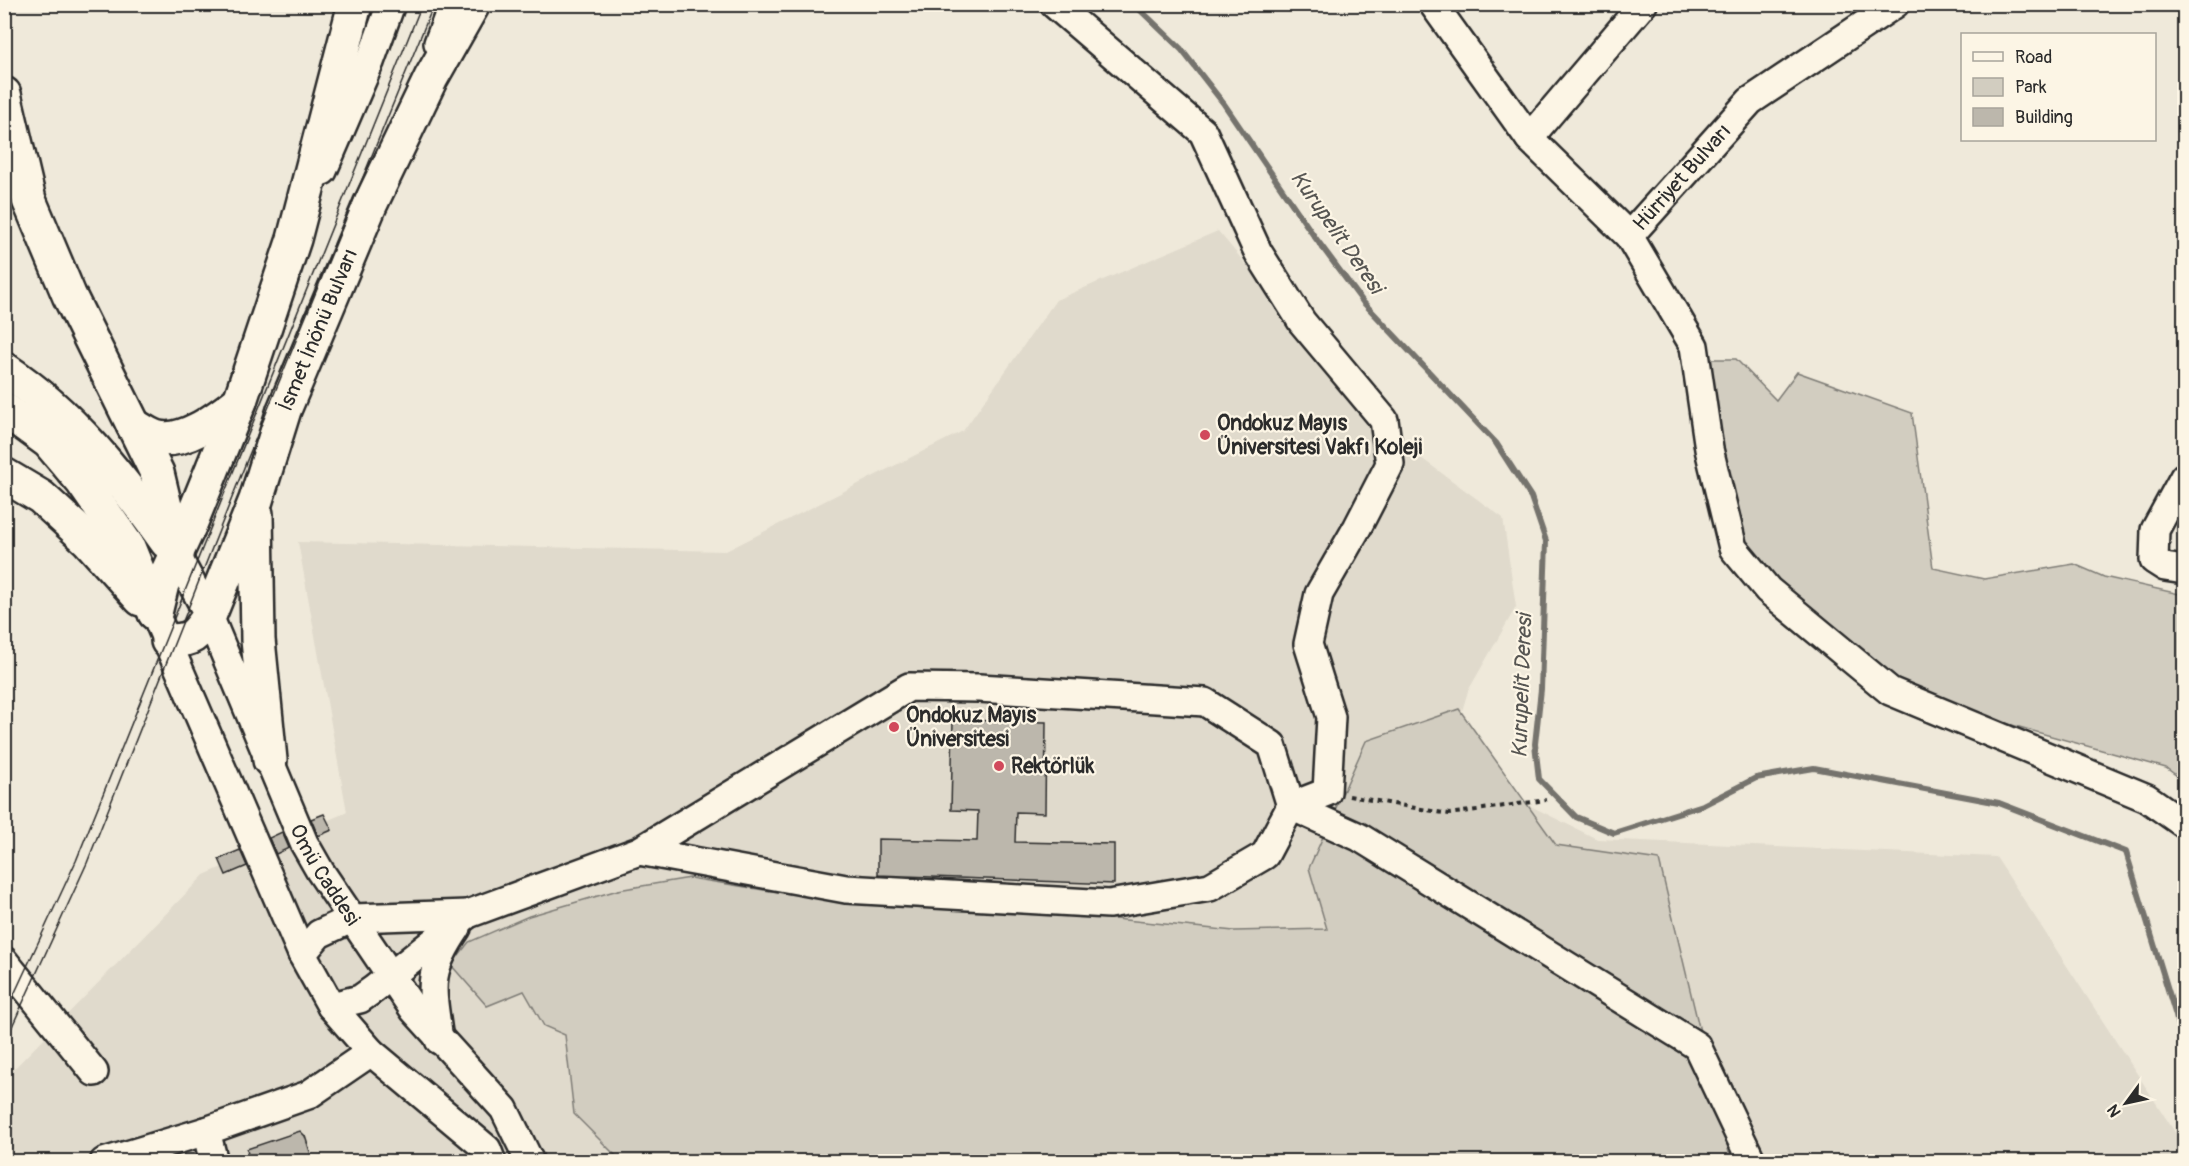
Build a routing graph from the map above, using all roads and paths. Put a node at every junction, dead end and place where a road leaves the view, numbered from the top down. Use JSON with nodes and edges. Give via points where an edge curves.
{"nodes":[{"id":1,"x":355,"y":4,"type":"edge"},
{"id":2,"x":391,"y":4,"type":"edge"},
{"id":3,"x":453,"y":4,"type":"edge"},
{"id":4,"x":473,"y":4,"type":"edge"},
{"id":5,"x":1054,"y":4,"type":"edge"},
{"id":6,"x":1433,"y":4,"type":"edge"},
{"id":7,"x":1643,"y":4,"type":"edge"},
{"id":8,"x":1894,"y":5,"type":"edge"},
{"id":9,"x":4,"y":94,"type":"edge"},
{"id":10,"x":1529,"y":138,"type":"junction"},
{"id":11,"x":370,"y":205,"type":"junction"},
{"id":12,"x":1629,"y":236,"type":"junction"},
{"id":13,"x":294,"y":238,"type":"junction"},
{"id":14,"x":4,"y":369,"type":"edge"},
{"id":15,"x":240,"y":401,"type":"junction"},
{"id":16,"x":4,"y":409,"type":"edge"},
{"id":17,"x":134,"y":425,"type":"junction"},
{"id":18,"x":4,"y":475,"type":"edge"},
{"id":19,"x":2184,"y":477,"type":"edge"},
{"id":20,"x":256,"y":500,"type":"junction"},
{"id":21,"x":177,"y":556,"type":"junction"},
{"id":22,"x":2184,"y":570,"type":"edge"},
{"id":23,"x":209,"y":616,"type":"junction"},
{"id":24,"x":161,"y":627,"type":"junction"},
{"id":25,"x":270,"y":760,"type":"junction"},
{"id":26,"x":1327,"y":792,"type":"junction"},
{"id":27,"x":1546,"y":800,"type":"dead end"},
{"id":28,"x":1291,"y":806,"type":"junction"},
{"id":29,"x":2184,"y":824,"type":"edge"},
{"id":30,"x":639,"y":851,"type":"junction"},
{"id":31,"x":468,"y":914,"type":"junction"},
{"id":32,"x":352,"y":918,"type":"junction"},
{"id":33,"x":302,"y":954,"type":"junction"},
{"id":34,"x":4,"y":961,"type":"edge"},
{"id":35,"x":390,"y":976,"type":"junction"},
{"id":36,"x":331,"y":1006,"type":"junction"},
{"id":37,"x":439,"y":1040,"type":"junction"},
{"id":38,"x":371,"y":1052,"type":"junction"},
{"id":39,"x":94,"y":1072,"type":"dead end"},
{"id":40,"x":206,"y":1131,"type":"junction"},
{"id":41,"x":104,"y":1161,"type":"edge"},
{"id":42,"x":214,"y":1161,"type":"edge"},
{"id":43,"x":492,"y":1161,"type":"edge"},
{"id":44,"x":530,"y":1161,"type":"edge"},
{"id":45,"x":1752,"y":1161,"type":"edge"}],
"edges":[{"from":1,"to":13,"type":"main road"},
{"from":2,"to":13,"type":"street"},
{"from":3,"to":11,"type":"street"},
{"from":4,"to":11,"type":"main road","name":"İsmet İnönü Bulvarı","via":[[431,78]]},
{"from":5,"to":26,"type":"street","via":[[1203,132],[1258,252],[1302,322],[1384,420],[1390,464],[1318,594],[1308,644],[1330,717]]},
{"from":6,"to":10,"type":"street","name":"Hürriyet Bulvarı"},
{"from":7,"to":10,"type":"street"},
{"from":8,"to":12,"type":"street","name":"Hürriyet Bulvarı","via":[[1750,101]]},
{"from":9,"to":17,"type":"main road","via":[[29,200],[69,295]]},
{"from":10,"to":12,"type":"street","name":"Hürriyet Bulvarı"},
{"from":11,"to":20,"type":"main road","name":"İsmet İnönü Bulvarı","via":[[284,410]]},
{"from":12,"to":29,"type":"street","via":[[1694,346],[1709,449],[1733,548],[1768,590],[1890,691],[2147,798]]},
{"from":13,"to":15,"type":"main road"},
{"from":14,"to":21,"type":"main road","via":[[59,410],[117,474]]},
{"from":15,"to":17,"type":"main road","via":[[197,430],[178,436],[156,438]]},
{"from":15,"to":21,"type":"main road"},
{"from":16,"to":24,"type":"main road","via":[[49,442],[82,481],[128,547]]},
{"from":17,"to":21,"type":"main road","via":[[157,473]]},
{"from":18,"to":24,"type":"main road","via":[[41,496],[88,540]]},
{"from":19,"to":22,"type":"street","via":[[2155,530],[2154,560],[2165,567]]},
{"from":20,"to":23,"type":"main road","name":"İsmet İnönü Bulvarı"},
{"from":20,"to":25,"type":"main road","via":[[258,640]]},
{"from":21,"to":23,"type":"street","name":"Omü Caddesi"},
{"from":21,"to":24,"type":"main road","via":[[162,584]]},
{"from":23,"to":24,"type":"main road","name":"İsmet İnönü Bulvarı","via":[[199,632],[186,641]]},
{"from":23,"to":25,"type":"street","name":"Omü Caddesi"},
{"from":24,"to":33,"type":"street"},
{"from":25,"to":32,"type":"street","name":"Omü Caddesi","via":[[304,843]]},
{"from":26,"to":27,"type":"path","via":[[1449,814]]},
{"from":26,"to":28,"type":"street"},
{"from":28,"to":30,"type":"street","via":[[1265,855],[1210,886],[1109,904],[846,889]]},
{"from":28,"to":30,"type":"street","via":[[1272,745],[1205,702],[909,687]]},
{"from":28,"to":45,"type":"street","via":[[1359,837],[1697,1047]]},
{"from":30,"to":31,"type":"street"},
{"from":31,"to":32,"type":"street"},
{"from":31,"to":35,"type":"street"},
{"from":31,"to":37,"type":"street","via":[[444,948],[431,981]]},
{"from":32,"to":33,"type":"street","via":[[319,934]]},
{"from":32,"to":35,"type":"street","name":"Omü Caddesi"},
{"from":33,"to":36,"type":"street"},
{"from":34,"to":39,"type":"street"},
{"from":35,"to":36,"type":"street","via":[[360,999]]},
{"from":35,"to":37,"type":"street","name":"Omü Caddesi"},
{"from":36,"to":38,"type":"street"},
{"from":37,"to":44,"type":"street","name":"Omü Caddesi","via":[[504,1108]]},
{"from":38,"to":40,"type":"street","via":[[308,1095]]},
{"from":38,"to":43,"type":"street","via":[[487,1149]]},
{"from":40,"to":41,"type":"street"},
{"from":40,"to":42,"type":"street"}]}
